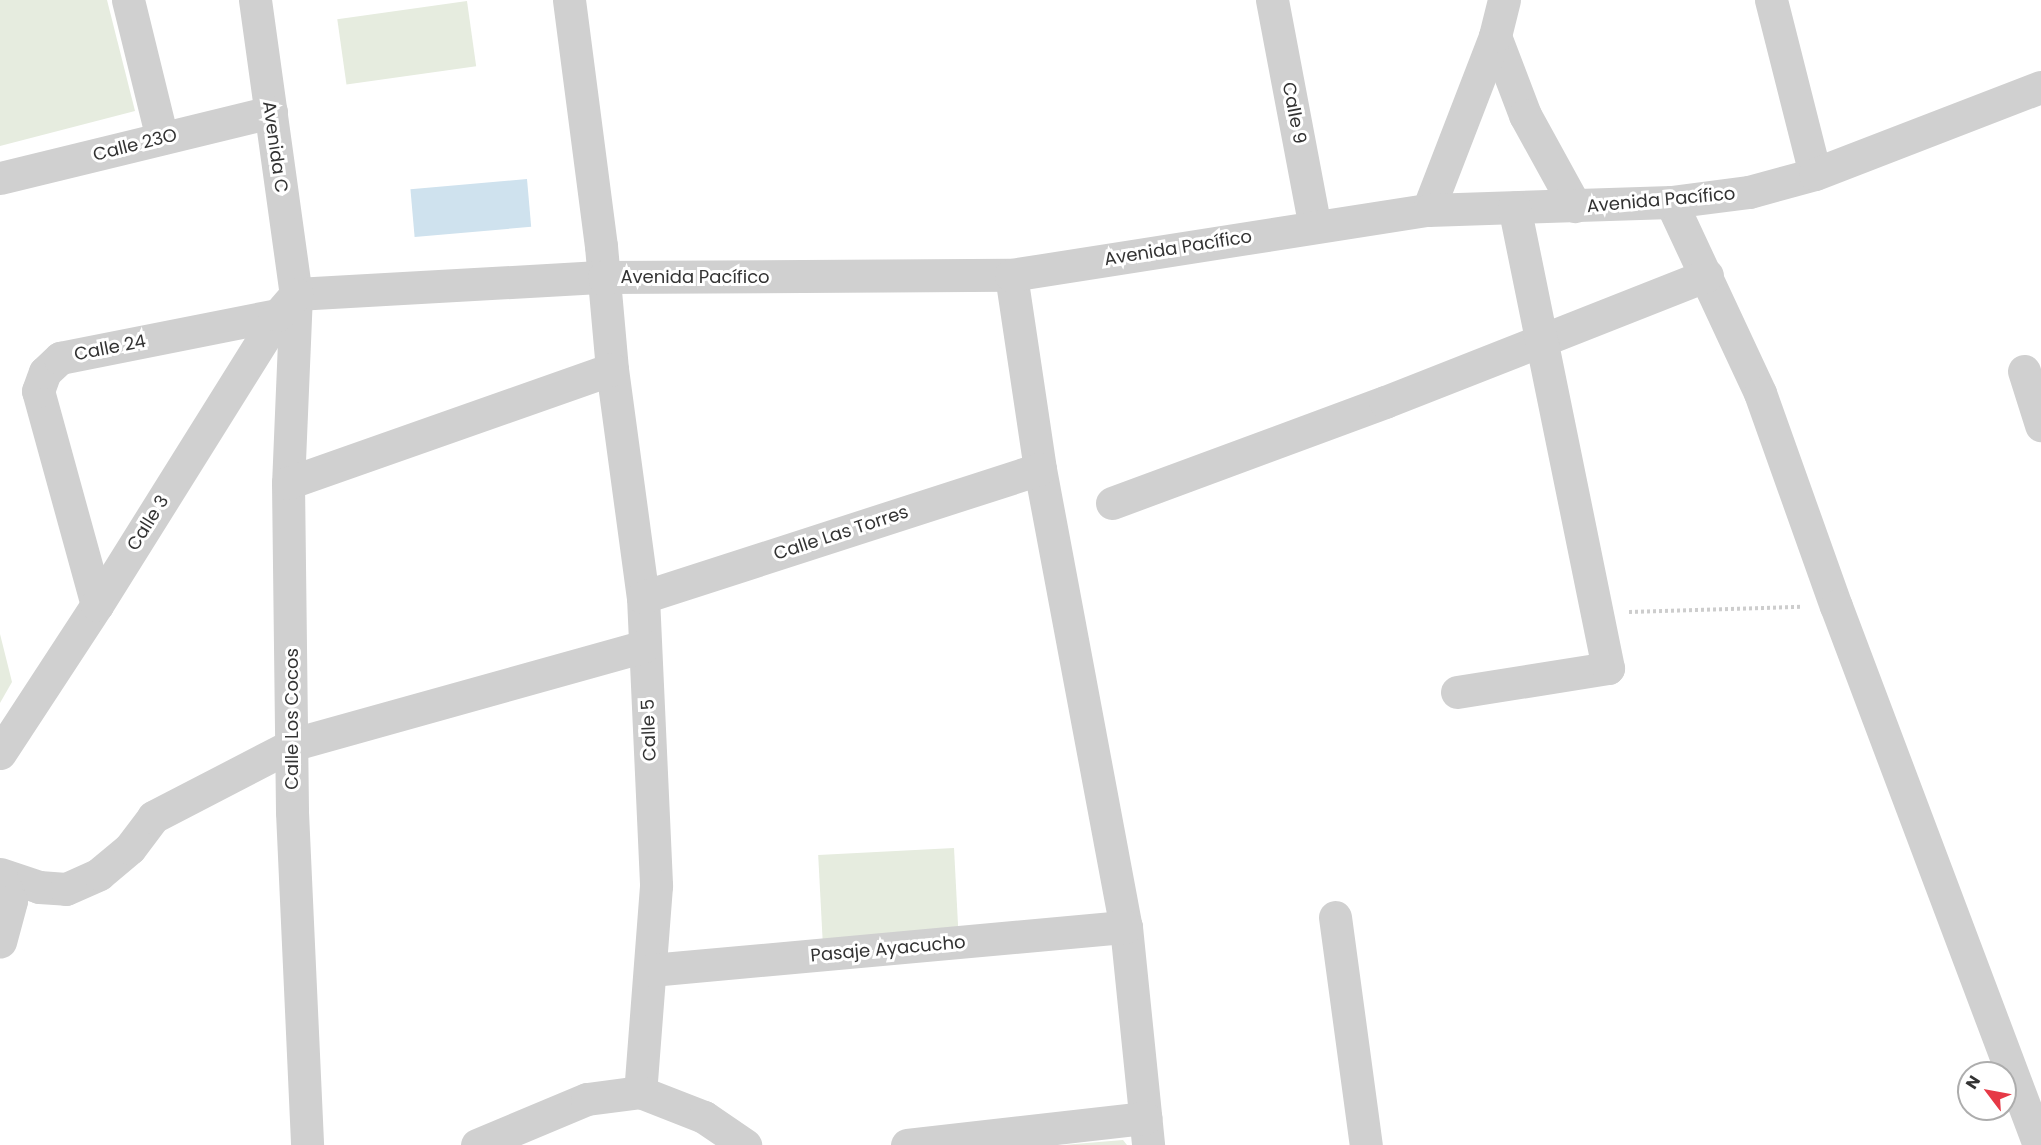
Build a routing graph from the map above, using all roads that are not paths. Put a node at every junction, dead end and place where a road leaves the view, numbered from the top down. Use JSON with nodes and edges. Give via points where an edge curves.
{"nodes":[{"id":1,"x":128,"y":0,"type":"edge"},
{"id":2,"x":255,"y":0,"type":"edge"},
{"id":3,"x":569,"y":0,"type":"edge"},
{"id":4,"x":1272,"y":0,"type":"edge"},
{"id":5,"x":1504,"y":0,"type":"edge"},
{"id":6,"x":1771,"y":0,"type":"edge"},
{"id":7,"x":1495,"y":36,"type":"junction"},
{"id":8,"x":2041,"y":87,"type":"edge"},
{"id":9,"x":271,"y":112,"type":"junction"},
{"id":10,"x":162,"y":138,"type":"junction"},
{"id":11,"x":1815,"y":174,"type":"junction"},
{"id":12,"x":0,"y":178,"type":"edge"},
{"id":13,"x":1671,"y":202,"type":"junction"},
{"id":14,"x":1575,"y":206,"type":"junction"},
{"id":15,"x":1514,"y":207,"type":"junction"},
{"id":16,"x":1428,"y":210,"type":"junction"},
{"id":17,"x":1315,"y":227,"type":"junction"},
{"id":18,"x":1707,"y":274,"type":"junction"},
{"id":19,"x":1011,"y":275,"type":"junction"},
{"id":20,"x":604,"y":277,"type":"junction"},
{"id":21,"x":287,"y":304,"type":"junction"},
{"id":22,"x":1540,"y":341,"type":"junction"},
{"id":23,"x":612,"y":369,"type":"junction"},
{"id":24,"x":2024,"y":371,"type":"dead end"},
{"id":25,"x":2041,"y":425,"type":"edge"},
{"id":26,"x":1040,"y":469,"type":"junction"},
{"id":27,"x":288,"y":483,"type":"junction"},
{"id":28,"x":1112,"y":503,"type":"dead end"},
{"id":29,"x":643,"y":597,"type":"junction"},
{"id":30,"x":97,"y":605,"type":"junction"},
{"id":31,"x":645,"y":646,"type":"junction"},
{"id":32,"x":1457,"y":692,"type":"dead end"},
{"id":33,"x":294,"y":744,"type":"junction"},
{"id":34,"x":0,"y":753,"type":"edge"},
{"id":35,"x":0,"y":875,"type":"edge"},
{"id":36,"x":1335,"y":917,"type":"dead end"},
{"id":37,"x":1126,"y":927,"type":"junction"},
{"id":38,"x":0,"y":942,"type":"edge"},
{"id":39,"x":651,"y":970,"type":"junction"},
{"id":40,"x":640,"y":1092,"type":"junction"},
{"id":41,"x":1147,"y":1131,"type":"edge"},
{"id":42,"x":307,"y":1145,"type":"edge"},
{"id":43,"x":477,"y":1145,"type":"edge"},
{"id":44,"x":745,"y":1145,"type":"edge"},
{"id":45,"x":908,"y":1145,"type":"edge"},
{"id":46,"x":1366,"y":1145,"type":"edge"},
{"id":47,"x":2039,"y":1145,"type":"edge"}],
"edges":[{"from":1,"to":10,"type":"street"},
{"from":2,"to":9,"type":"street","name":"Avenida C"},
{"from":3,"to":20,"type":"street","name":"Calle 5"},
{"from":4,"to":17,"type":"street","name":"Calle 9"},
{"from":5,"to":7,"type":"street"},
{"from":6,"to":11,"type":"street"},
{"from":7,"to":14,"type":"street","via":[[1525,115]]},
{"from":7,"to":16,"type":"street"},
{"from":8,"to":11,"type":"street","name":"Avenida Pacífico"},
{"from":9,"to":10,"type":"street","name":"Calle 23O"},
{"from":9,"to":21,"type":"street","name":"Avenida C"},
{"from":10,"to":12,"type":"street","name":"Calle 23O"},
{"from":11,"to":13,"type":"street","name":"Avenida Pacífico","via":[[1749,192]]},
{"from":13,"to":14,"type":"street","name":"Avenida Pacífico"},
{"from":13,"to":18,"type":"street"},
{"from":14,"to":15,"type":"street","name":"Avenida Pacífico"},
{"from":15,"to":16,"type":"street","name":"Avenida Pacífico"},
{"from":15,"to":22,"type":"street"},
{"from":16,"to":17,"type":"street","name":"Avenida Pacífico"},
{"from":17,"to":19,"type":"street","name":"Avenida Pacífico"},
{"from":18,"to":22,"type":"street"},
{"from":18,"to":47,"type":"street","via":[[1760,393]]},
{"from":19,"to":20,"type":"street","name":"Avenida Pacífico"},
{"from":19,"to":26,"type":"street"},
{"from":20,"to":21,"type":"street","name":"Avenida Pacífico"},
{"from":20,"to":23,"type":"street","name":"Calle 5"},
{"from":21,"to":27,"type":"street","name":"Calle Los Cocos"},
{"from":21,"to":30,"type":"street","name":"Calle 3"},
{"from":21,"to":30,"type":"street","name":"Calle 24","via":[[60,358],[45,372],[38,391]]},
{"from":22,"to":28,"type":"street"},
{"from":22,"to":32,"type":"street","via":[[1608,668]]},
{"from":23,"to":27,"type":"street"},
{"from":23,"to":29,"type":"street","name":"Calle 5"},
{"from":24,"to":25,"type":"street"},
{"from":26,"to":29,"type":"street","name":"Calle Las Torres"},
{"from":26,"to":37,"type":"street"},
{"from":27,"to":33,"type":"street","name":"Calle Los Cocos"},
{"from":29,"to":31,"type":"street","name":"Calle 5"},
{"from":30,"to":34,"type":"street","name":"Calle 3"},
{"from":31,"to":33,"type":"street"},
{"from":31,"to":39,"type":"street","name":"Calle 5","via":[[656,886]]},
{"from":33,"to":35,"type":"street","via":[[153,817],[130,848],[99,874],[66,889],[39,887]]},
{"from":33,"to":42,"type":"street","name":"Calle Los Cocos","via":[[292,812]]},
{"from":35,"to":38,"type":"street","via":[[11,902]]},
{"from":36,"to":46,"type":"street"},
{"from":37,"to":39,"type":"street","name":"Pasaje Ayacucho"},
{"from":37,"to":41,"type":"street"},
{"from":39,"to":40,"type":"street","name":"Calle 5"},
{"from":40,"to":43,"type":"street","via":[[587,1099]]},
{"from":40,"to":44,"type":"street","via":[[704,1117]]},
{"from":41,"to":45,"type":"street"}]}
